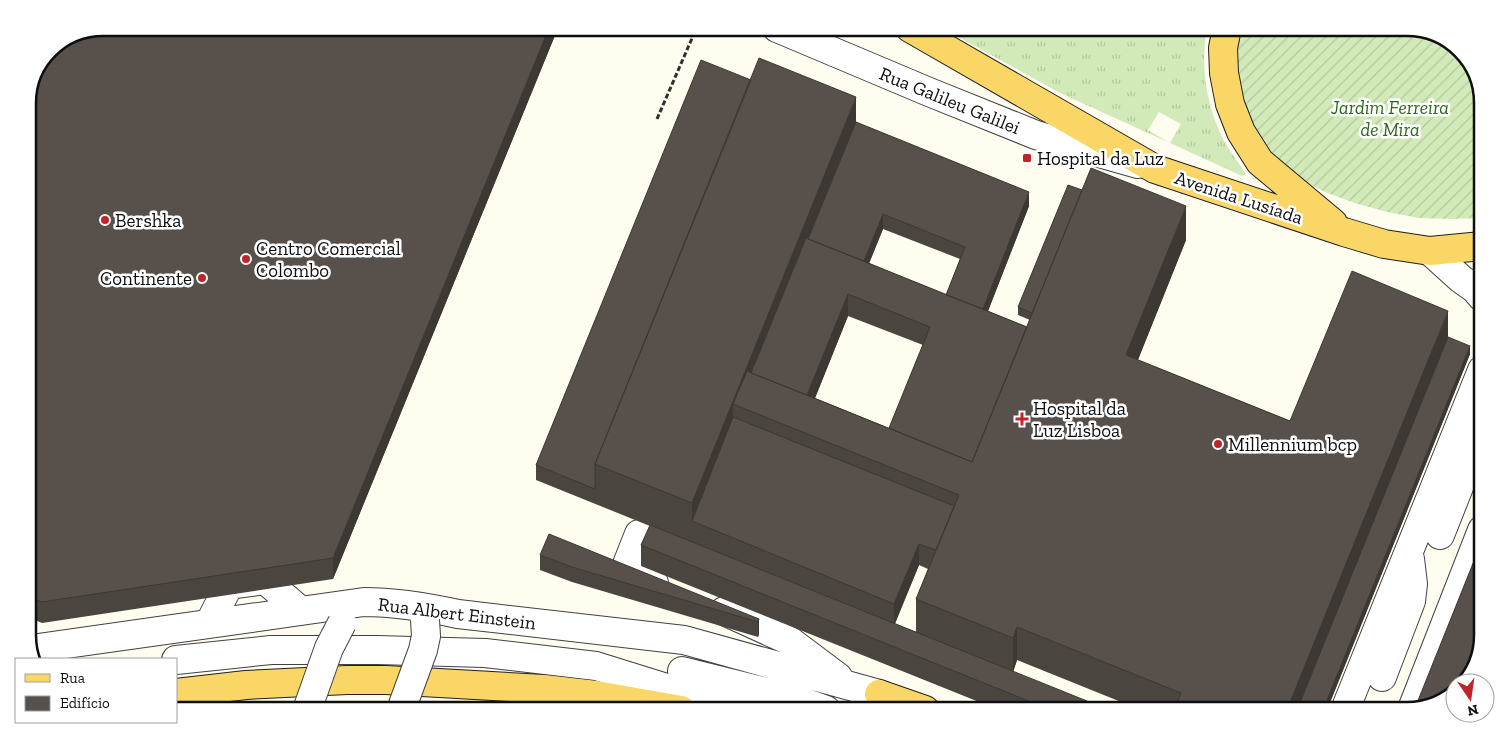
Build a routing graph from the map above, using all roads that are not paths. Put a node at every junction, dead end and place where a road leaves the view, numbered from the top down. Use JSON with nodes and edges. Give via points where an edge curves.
{"nodes":[{"id":1,"x":796,"y":36,"type":"edge"},
{"id":2,"x":924,"y":36,"type":"edge"},
{"id":3,"x":1225,"y":36,"type":"edge"},
{"id":4,"x":1155,"y":169,"type":"junction"},
{"id":5,"x":1344,"y":232,"type":"junction"},
{"id":6,"x":1474,"y":247,"type":"edge"},
{"id":7,"x":1430,"y":251,"type":"junction"},
{"id":8,"x":1474,"y":287,"type":"edge"},
{"id":9,"x":1474,"y":397,"type":"edge"},
{"id":10,"x":1474,"y":449,"type":"edge"},
{"id":11,"x":1440,"y":535,"type":"dead end"},
{"id":12,"x":1474,"y":550,"type":"edge"},
{"id":13,"x":1409,"y":552,"type":"junction"},
{"id":14,"x":703,"y":560,"type":"edge"},
{"id":15,"x":678,"y":593,"type":"edge"},
{"id":16,"x":364,"y":602,"type":"junction"},
{"id":17,"x":705,"y":604,"type":"edge"},
{"id":18,"x":301,"y":611,"type":"junction"},
{"id":19,"x":425,"y":613,"type":"junction"},
{"id":20,"x":209,"y":624,"type":"junction"},
{"id":21,"x":38,"y":648,"type":"edge"},
{"id":22,"x":178,"y":660,"type":"edge"},
{"id":23,"x":682,"y":672,"type":"dead end"},
{"id":24,"x":1382,"y":677,"type":"dead end"},
{"id":25,"x":851,"y":686,"type":"junction"},
{"id":26,"x":178,"y":692,"type":"edge"},
{"id":27,"x":879,"y":694,"type":"junction"},
{"id":28,"x":1415,"y":701,"type":"edge"},
{"id":29,"x":310,"y":702,"type":"edge"},
{"id":30,"x":404,"y":702,"type":"edge"},
{"id":31,"x":636,"y":702,"type":"edge"},
{"id":32,"x":730,"y":702,"type":"edge"},
{"id":33,"x":803,"y":702,"type":"edge"},
{"id":34,"x":894,"y":702,"type":"edge"},
{"id":35,"x":902,"y":702,"type":"edge"},
{"id":36,"x":1348,"y":702,"type":"edge"}],
"edges":[{"from":1,"to":4,"type":"street","name":"Rua Galileu Galilei","via":[[1036,135]]},
{"from":2,"to":4,"type":"main road","name":"Avenida Lusíada"},
{"from":3,"to":5,"type":"main road","via":[[1222,48],[1224,73],[1230,104],[1241,132],[1260,162]]},
{"from":4,"to":5,"type":"main road","name":"Avenida Lusíada"},
{"from":5,"to":7,"type":"main road","name":"Avenida Lusíada","via":[[1384,244]]},
{"from":6,"to":7,"type":"main road","name":"Avenida Lusíada"},
{"from":7,"to":8,"type":"street"},
{"from":9,"to":13,"type":"street"},
{"from":10,"to":11,"type":"street"},
{"from":12,"to":28,"type":"street"},
{"from":13,"to":24,"type":"street","via":[[1413,592]]},
{"from":13,"to":36,"type":"street"},
{"from":14,"to":15,"type":"street","via":[[641,529],[624,572]]},
{"from":16,"to":18,"type":"street","name":"Rua Albert Einstein"},
{"from":16,"to":19,"type":"street","name":"Rua Albert Einstein","via":[[386,602]]},
{"from":16,"to":29,"type":"street","bridge":true,"via":[[342,623],[329,648]]},
{"from":17,"to":25,"type":"street","via":[[790,641]]},
{"from":18,"to":20,"type":"street","name":"Rua Albert Einstein"},
{"from":18,"to":20,"type":"street","via":[[265,580],[256,581],[229,585]]},
{"from":19,"to":25,"type":"street","name":"Rua Albert Einstein","via":[[684,640]]},
{"from":19,"to":30,"type":"street","bridge":true,"via":[[423,650]]},
{"from":20,"to":21,"type":"street","name":"Rua Albert Einstein"},
{"from":22,"to":32,"type":"street","via":[[271,650],[484,653],[596,666],[670,689]]},
{"from":23,"to":33,"type":"street"},
{"from":25,"to":27,"type":"street","name":"Rua Albert Einstein"},
{"from":26,"to":31,"type":"main road","via":[[246,685],[386,680],[544,689]]},
{"from":27,"to":34,"type":"main road"},
{"from":27,"to":35,"type":"main road"}]}
